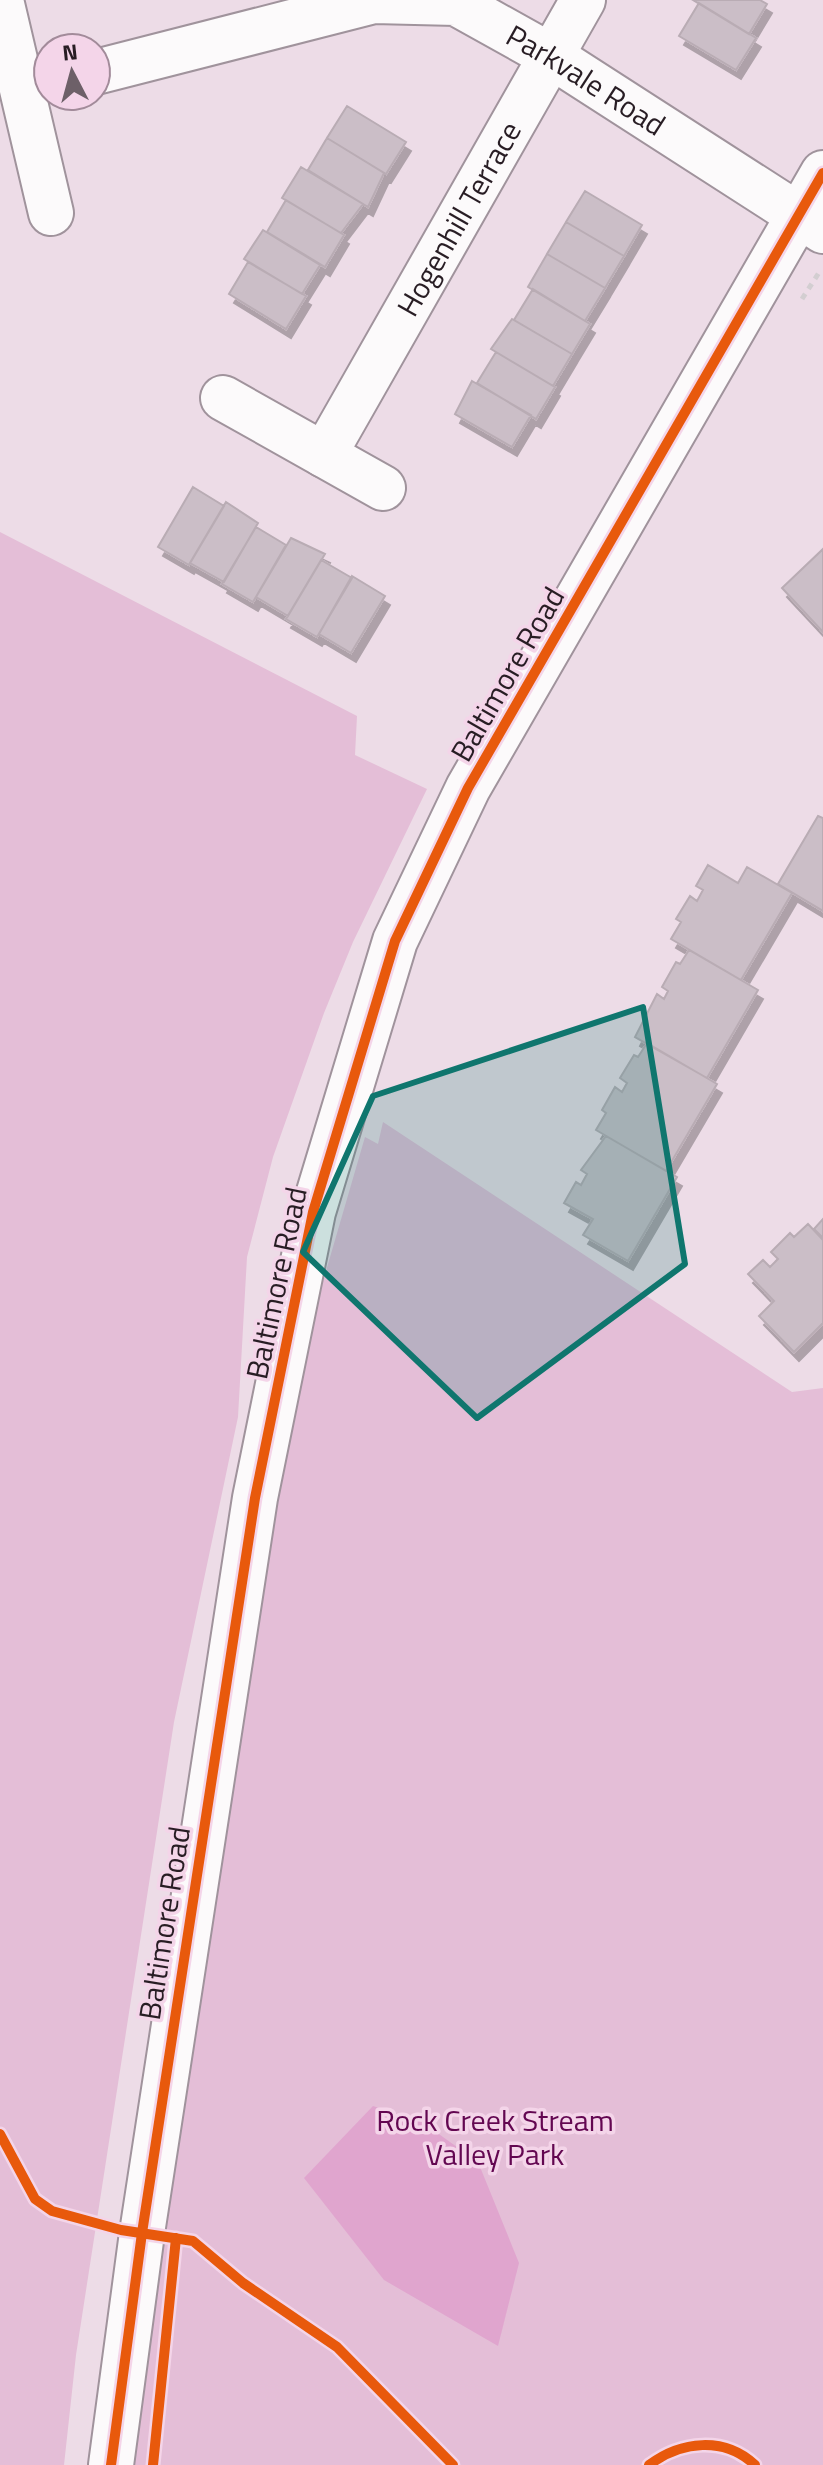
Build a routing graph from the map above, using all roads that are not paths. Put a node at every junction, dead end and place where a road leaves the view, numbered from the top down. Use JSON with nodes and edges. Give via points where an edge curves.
{"nodes":[{"id":1,"x":1,"y":0,"type":"edge"},
{"id":2,"x":583,"y":0,"type":"edge"},
{"id":3,"x":551,"y":56,"type":"junction"},
{"id":4,"x":112,"y":68,"type":"edge"},
{"id":5,"x":32,"y":79,"type":"edge"},
{"id":6,"x":38,"y":112,"type":"edge"},
{"id":7,"x":823,"y":173,"type":"edge"},
{"id":8,"x":51,"y":213,"type":"dead end"},
{"id":9,"x":811,"y":224,"type":"edge"},
{"id":10,"x":223,"y":398,"type":"dead end"},
{"id":11,"x":329,"y":447,"type":"junction"},
{"id":12,"x":383,"y":488,"type":"dead end"},
{"id":13,"x":111,"y":2465,"type":"edge"}],
"edges":[{"from":1,"to":5,"type":"street"},
{"from":2,"to":3,"type":"street","name":"Hogenhill Terrace"},
{"from":3,"to":4,"type":"street","name":"Parkvale Road","via":[[456,3],[374,1]]},
{"from":3,"to":9,"type":"street","name":"Parkvale Road"},
{"from":3,"to":11,"type":"street","name":"Hogenhill Terrace"},
{"from":6,"to":8,"type":"street"},
{"from":7,"to":9,"type":"street","name":"Baltimore Road"},
{"from":9,"to":13,"type":"street","name":"Baltimore Road","via":[[468,788],[395,941],[313,1212],[255,1498]]},
{"from":10,"to":11,"type":"street"},
{"from":11,"to":12,"type":"street"}]}
